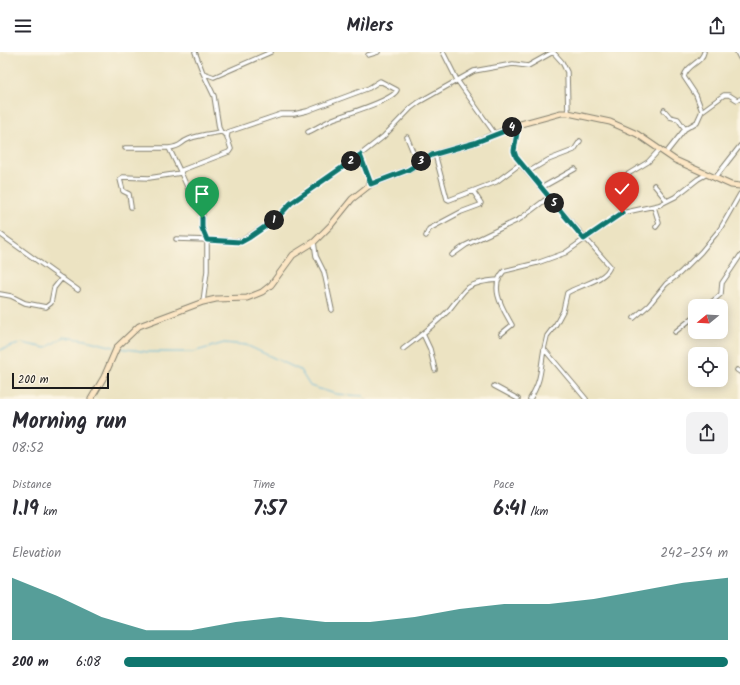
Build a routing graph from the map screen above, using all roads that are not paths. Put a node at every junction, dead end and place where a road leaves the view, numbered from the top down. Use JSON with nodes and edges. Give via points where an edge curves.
{"nodes":[{"id":1,"x":195,"y":52,"type":"edge"},
{"id":2,"x":271,"y":52,"type":"edge"},
{"id":3,"x":378,"y":52,"type":"edge"},
{"id":4,"x":443,"y":52,"type":"edge"},
{"id":5,"x":553,"y":52,"type":"edge"},
{"id":6,"x":704,"y":52,"type":"edge"},
{"id":7,"x":737,"y":52,"type":"edge"},
{"id":8,"x":368,"y":54,"type":"dead end"},
{"id":9,"x":740,"y":58,"type":"edge"},
{"id":10,"x":203,"y":73,"type":"junction"},
{"id":11,"x":457,"y":80,"type":"junction"},
{"id":12,"x":740,"y":99,"type":"edge"},
{"id":13,"x":664,"y":110,"type":"dead end"},
{"id":14,"x":702,"y":111,"type":"junction"},
{"id":15,"x":568,"y":113,"type":"junction"},
{"id":16,"x":518,"y":126,"type":"junction"},
{"id":17,"x":685,"y":129,"type":"junction"},
{"id":18,"x":221,"y":132,"type":"junction"},
{"id":19,"x":308,"y":132,"type":"dead end"},
{"id":20,"x":495,"y":134,"type":"junction"},
{"id":21,"x":227,"y":135,"type":"junction"},
{"id":22,"x":407,"y":137,"type":"dead end"},
{"id":23,"x":580,"y":141,"type":"dead end"},
{"id":24,"x":740,"y":146,"type":"edge"},
{"id":25,"x":126,"y":148,"type":"dead end"},
{"id":26,"x":169,"y":148,"type":"junction"},
{"id":27,"x":660,"y":150,"type":"junction"},
{"id":28,"x":666,"y":153,"type":"junction"},
{"id":29,"x":435,"y":154,"type":"junction"},
{"id":30,"x":360,"y":155,"type":"junction"},
{"id":31,"x":420,"y":161,"type":"junction"},
{"id":32,"x":520,"y":164,"type":"junction"},
{"id":33,"x":575,"y":169,"type":"dead end"},
{"id":34,"x":528,"y":172,"type":"junction"},
{"id":35,"x":181,"y":173,"type":"junction"},
{"id":36,"x":708,"y":174,"type":"junction"},
{"id":37,"x":715,"y":178,"type":"junction"},
{"id":38,"x":613,"y":183,"type":"dead end"},
{"id":39,"x":371,"y":184,"type":"junction"},
{"id":40,"x":654,"y":185,"type":"dead end"},
{"id":41,"x":740,"y":186,"type":"edge"},
{"id":42,"x":541,"y":188,"type":"junction"},
{"id":43,"x":473,"y":191,"type":"junction"},
{"id":44,"x":740,"y":194,"type":"edge"},
{"id":45,"x":549,"y":197,"type":"junction"},
{"id":46,"x":667,"y":201,"type":"junction"},
{"id":47,"x":131,"y":207,"type":"dead end"},
{"id":48,"x":654,"y":207,"type":"junction"},
{"id":49,"x":656,"y":227,"type":"dead end"},
{"id":50,"x":0,"y":234,"type":"edge"},
{"id":51,"x":426,"y":236,"type":"dead end"},
{"id":52,"x":176,"y":239,"type":"dead end"},
{"id":53,"x":584,"y":239,"type":"junction"},
{"id":54,"x":207,"y":240,"type":"junction"},
{"id":55,"x":314,"y":242,"type":"junction"},
{"id":56,"x":452,"y":255,"type":"dead end"},
{"id":57,"x":740,"y":256,"type":"edge"},
{"id":58,"x":62,"y":278,"type":"junction"},
{"id":59,"x":499,"y":280,"type":"junction"},
{"id":60,"x":78,"y":290,"type":"dead end"},
{"id":61,"x":0,"y":294,"type":"edge"},
{"id":62,"x":715,"y":299,"type":"edge"},
{"id":63,"x":203,"y":302,"type":"junction"},
{"id":64,"x":332,"y":310,"type":"dead end"},
{"id":65,"x":634,"y":318,"type":"dead end"},
{"id":66,"x":688,"y":322,"type":"edge"},
{"id":67,"x":675,"y":332,"type":"dead end"},
{"id":68,"x":423,"y":334,"type":"junction"},
{"id":69,"x":501,"y":334,"type":"dead end"},
{"id":70,"x":403,"y":349,"type":"dead end"},
{"id":71,"x":544,"y":349,"type":"junction"},
{"id":72,"x":435,"y":370,"type":"dead end"},
{"id":73,"x":494,"y":386,"type":"dead end"},
{"id":74,"x":91,"y":399,"type":"edge"},
{"id":75,"x":518,"y":399,"type":"edge"},
{"id":76,"x":530,"y":399,"type":"edge"},
{"id":77,"x":586,"y":399,"type":"edge"}],
"edges":[{"from":1,"to":10,"type":"street"},
{"from":2,"to":10,"type":"street","via":[[214,77]]},
{"from":3,"to":8,"type":"street"},
{"from":4,"to":11,"type":"street"},
{"from":5,"to":11,"type":"street","via":[[528,66],[513,64],[474,71]]},
{"from":5,"to":15,"type":"street","via":[[567,72]]},
{"from":6,"to":14,"type":"street","via":[[704,56],[684,77],[696,95]]},
{"from":7,"to":9,"type":"street"},
{"from":10,"to":18,"type":"street","via":[[214,96]]},
{"from":11,"to":20,"type":"street"},
{"from":11,"to":30,"type":"street","via":[[411,108],[383,137]]},
{"from":12,"to":14,"type":"street","via":[[724,94]]},
{"from":13,"to":17,"type":"street","via":[[670,117],[678,119]]},
{"from":14,"to":17,"type":"street","via":[[697,122]]},
{"from":15,"to":16,"type":"street","via":[[560,113]]},
{"from":15,"to":27,"type":"street","via":[[620,125]]},
{"from":16,"to":20,"type":"street"},
{"from":16,"to":32,"type":"street","via":[[514,151]]},
{"from":17,"to":28,"type":"street"},
{"from":18,"to":21,"type":"street"},
{"from":18,"to":26,"type":"street","via":[[201,135],[187,140],[180,146]]},
{"from":19,"to":21,"type":"street","via":[[395,94],[397,90],[380,81],[369,88],[307,111],[271,117],[228,132]]},
{"from":20,"to":29,"type":"street"},
{"from":21,"to":35,"type":"street","via":[[231,148],[229,152],[182,170]]},
{"from":22,"to":31,"type":"street"},
{"from":23,"to":34,"type":"street","via":[[574,150],[548,160]]},
{"from":24,"to":37,"type":"street"},
{"from":25,"to":26,"type":"street"},
{"from":26,"to":35,"type":"street"},
{"from":27,"to":28,"type":"street"},
{"from":27,"to":38,"type":"street","via":[[648,162]]},
{"from":28,"to":36,"type":"street"},
{"from":29,"to":31,"type":"street"},
{"from":29,"to":43,"type":"street","via":[[447,199],[452,200]]},
{"from":30,"to":39,"type":"street"},
{"from":30,"to":54,"type":"street","via":[[291,203],[276,219],[241,242]]},
{"from":31,"to":39,"type":"street","via":[[408,170]]},
{"from":32,"to":34,"type":"street"},
{"from":32,"to":43,"type":"street","via":[[496,182]]},
{"from":33,"to":42,"type":"street"},
{"from":34,"to":42,"type":"street"},
{"from":35,"to":47,"type":"street","via":[[120,179],[123,191],[129,194]]},
{"from":35,"to":54,"type":"street","via":[[189,191],[203,207],[202,228]]},
{"from":36,"to":37,"type":"street"},
{"from":36,"to":46,"type":"street"},
{"from":37,"to":41,"type":"street"},
{"from":39,"to":55,"type":"street","via":[[352,199]]},
{"from":40,"to":46,"type":"street"},
{"from":42,"to":45,"type":"street"},
{"from":43,"to":51,"type":"street","via":[[481,203],[480,206],[461,212],[428,229]]},
{"from":44,"to":65,"type":"street","via":[[720,229],[701,252]]},
{"from":45,"to":53,"type":"street"},
{"from":45,"to":56,"type":"street","via":[[520,218],[466,245]]},
{"from":46,"to":48,"type":"street"},
{"from":48,"to":49,"type":"street","via":[[659,223]]},
{"from":48,"to":53,"type":"street","via":[[622,213]]},
{"from":50,"to":58,"type":"street"},
{"from":52,"to":54,"type":"street"},
{"from":53,"to":59,"type":"street","via":[[565,253],[504,271]]},
{"from":53,"to":71,"type":"street","via":[[610,269],[590,283],[567,293],[562,311],[547,336]]},
{"from":54,"to":63,"type":"street"},
{"from":55,"to":63,"type":"street","via":[[294,255],[271,285],[262,292],[247,298]]},
{"from":55,"to":64,"type":"street"},
{"from":57,"to":62,"type":"street","via":[[722,283],[721,294]]},
{"from":58,"to":60,"type":"street"},
{"from":58,"to":61,"type":"street","via":[[54,288],[51,303],[46,307]]},
{"from":59,"to":68,"type":"street","via":[[476,284],[466,290]]},
{"from":59,"to":69,"type":"street","via":[[498,295],[503,312],[512,325]]},
{"from":63,"to":74,"type":"street","via":[[139,326],[117,348]]},
{"from":66,"to":67,"type":"street"},
{"from":68,"to":70,"type":"street"},
{"from":68,"to":72,"type":"street"},
{"from":71,"to":76,"type":"street","via":[[538,386]]},
{"from":71,"to":77,"type":"street"},
{"from":73,"to":75,"type":"street"}]}
